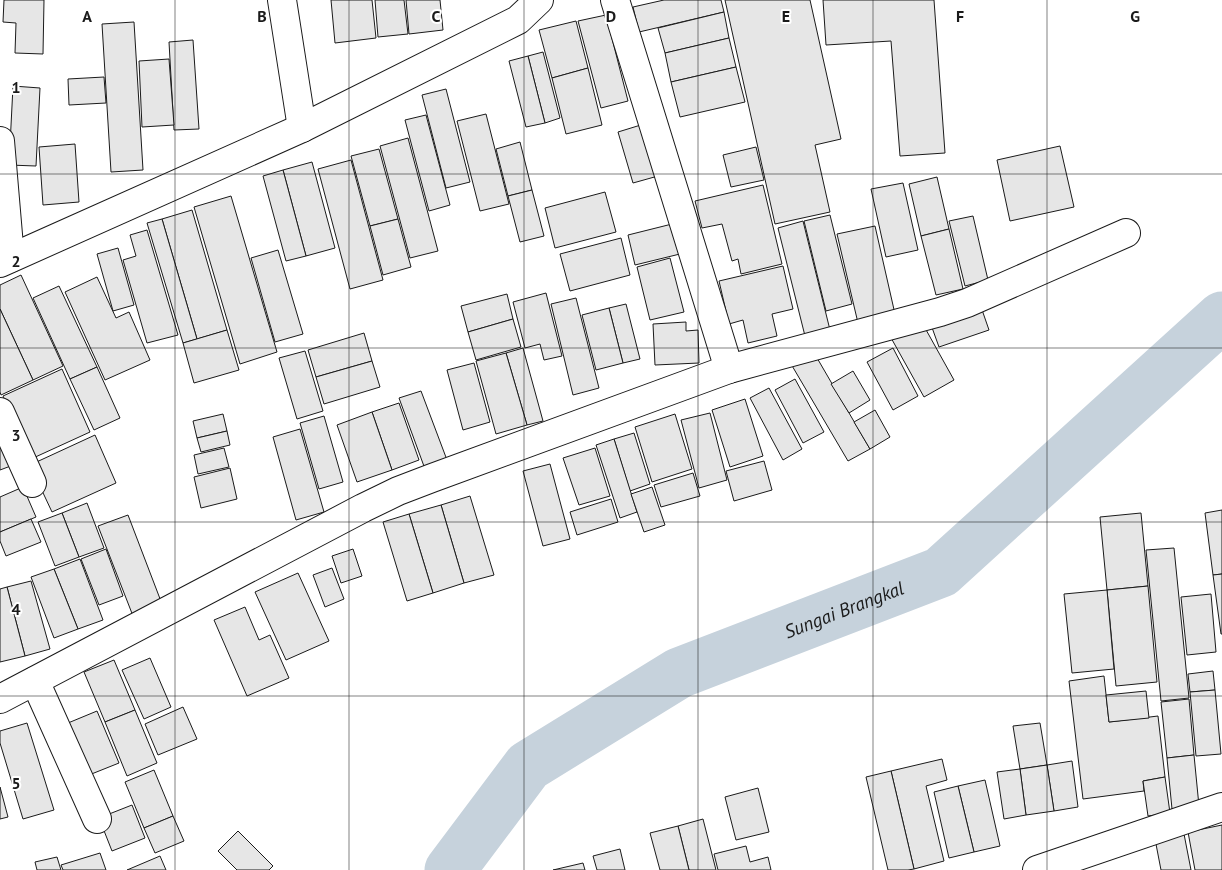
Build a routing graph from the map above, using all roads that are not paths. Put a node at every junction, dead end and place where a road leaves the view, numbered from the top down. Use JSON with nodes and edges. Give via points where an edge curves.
{"nodes":[{"id":1,"x":282,"y":0,"type":"edge"},
{"id":2,"x":539,"y":0,"type":"edge"},
{"id":3,"x":614,"y":0,"type":"edge"},
{"id":4,"x":302,"y":128,"type":"junction"},
{"id":5,"x":0,"y":141,"type":"edge"},
{"id":6,"x":1126,"y":233,"type":"dead end"},
{"id":7,"x":5,"y":260,"type":"edge"},
{"id":8,"x":729,"y":369,"type":"junction"},
{"id":9,"x":0,"y":412,"type":"edge"},
{"id":10,"x":32,"y":483,"type":"dead end"},
{"id":11,"x":35,"y":681,"type":"junction"},
{"id":12,"x":0,"y":699,"type":"edge"},
{"id":13,"x":1222,"y":807,"type":"edge"},
{"id":14,"x":97,"y":819,"type":"dead end"},
{"id":15,"x":1037,"y":870,"type":"edge"}],
"edges":[{"from":1,"to":4,"type":"street"},
{"from":2,"to":4,"type":"street","via":[[518,20]]},
{"from":3,"to":8,"type":"street"},
{"from":4,"to":7,"type":"street"},
{"from":5,"to":7,"type":"street"},
{"from":6,"to":8,"type":"street","via":[[967,303]]},
{"from":8,"to":11,"type":"street","via":[[398,491]]},
{"from":9,"to":10,"type":"street"},
{"from":11,"to":12,"type":"street"},
{"from":11,"to":14,"type":"street"},
{"from":13,"to":15,"type":"street"}]}
